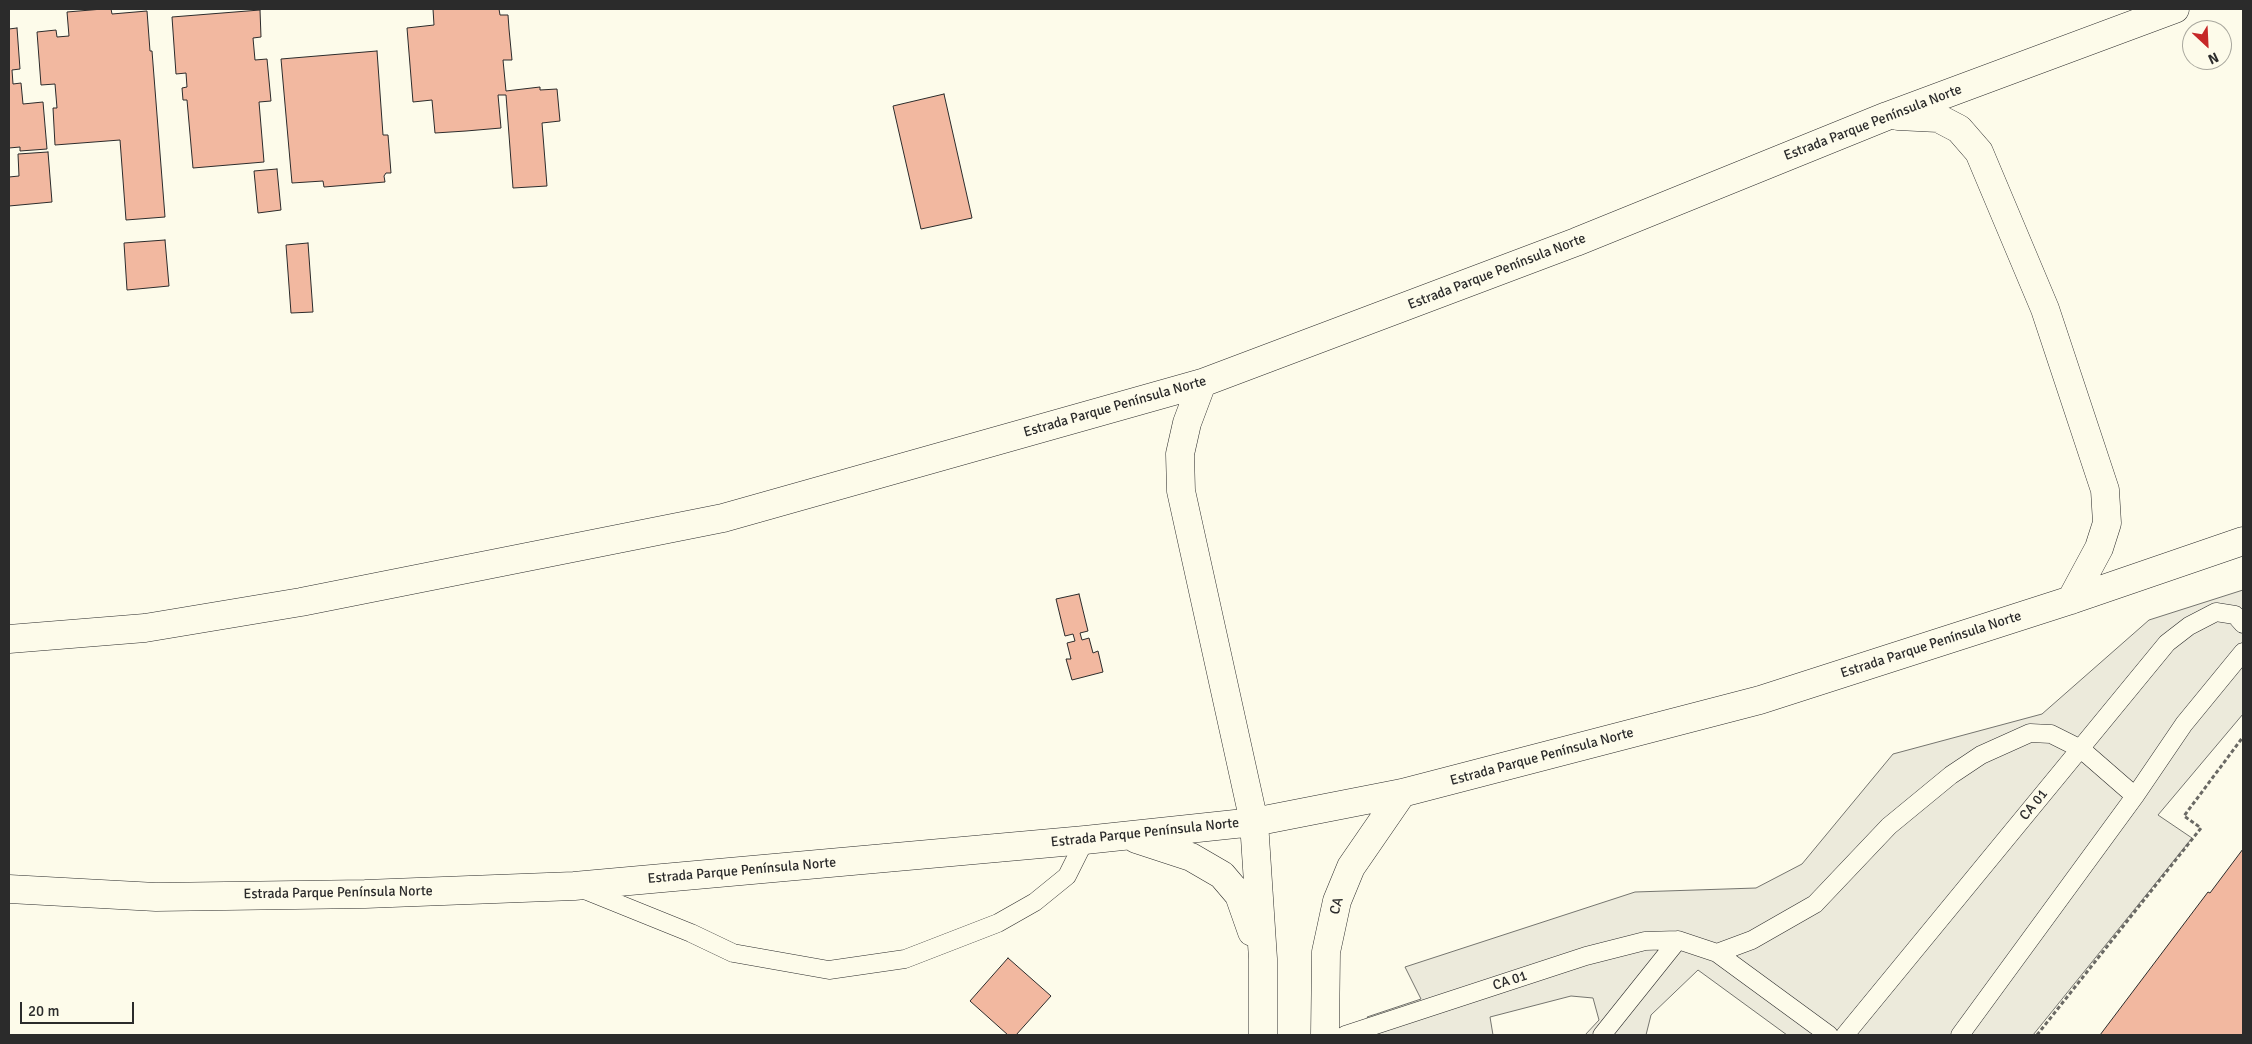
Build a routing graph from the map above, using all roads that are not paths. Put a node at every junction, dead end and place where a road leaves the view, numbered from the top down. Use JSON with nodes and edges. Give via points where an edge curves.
{"nodes":[{"id":1,"x":2175,"y":9,"type":"edge"},
{"id":2,"x":1887,"y":116,"type":"junction"},
{"id":3,"x":1202,"y":383,"type":"junction"},
{"id":4,"x":2243,"y":540,"type":"edge"},
{"id":5,"x":2071,"y":600,"type":"junction"},
{"id":6,"x":2243,"y":624,"type":"edge"},
{"id":7,"x":9,"y":639,"type":"edge"},
{"id":8,"x":2243,"y":652,"type":"edge"},
{"id":9,"x":2081,"y":748,"type":"junction"},
{"id":10,"x":1402,"y":793,"type":"junction"},
{"id":11,"x":2135,"y":796,"type":"junction"},
{"id":12,"x":1254,"y":822,"type":"junction"},
{"id":13,"x":1126,"y":836,"type":"junction"},
{"id":14,"x":1085,"y":840,"type":"junction"},
{"id":15,"x":574,"y":886,"type":"junction"},
{"id":16,"x":9,"y":889,"type":"edge"},
{"id":17,"x":1678,"y":940,"type":"junction"},
{"id":18,"x":1717,"y":953,"type":"junction"},
{"id":19,"x":1262,"y":959,"type":"junction"},
{"id":20,"x":1264,"y":1035,"type":"edge"},
{"id":21,"x":1325,"y":1035,"type":"edge"},
{"id":22,"x":1345,"y":1035,"type":"edge"},
{"id":23,"x":1602,"y":1035,"type":"edge"},
{"id":24,"x":1829,"y":1035,"type":"edge"},
{"id":25,"x":1844,"y":1035,"type":"edge"},
{"id":26,"x":1960,"y":1035,"type":"edge"}],
"edges":[{"from":1,"to":2,"type":"main road","name":"Estrada Parque Península Norte"},
{"from":2,"to":3,"type":"main road","name":"Estrada Parque Península Norte","via":[[1576,242]]},
{"from":2,"to":5,"type":"main road","via":[[1938,118],[1959,129],[1979,152],[2044,309],[2105,490],[2107,523],[2099,548]]},
{"from":3,"to":7,"type":"main road","name":"Estrada Parque Península Norte","via":[[723,518],[301,602],[145,628]]},
{"from":3,"to":12,"type":"main road","via":[[1180,454],[1181,490]]},
{"from":4,"to":5,"type":"main road","name":"Estrada Parque Península Norte"},
{"from":5,"to":10,"type":"main road","name":"Estrada Parque Península Norte","via":[[1760,700]]},
{"from":6,"to":9,"type":"lane","name":"CA 01","via":[[2235,616],[2216,612],[2189,626],[2167,643]]},
{"from":8,"to":11,"type":"lane","via":[[2184,724]]},
{"from":9,"to":11,"type":"lane"},
{"from":9,"to":18,"type":"lane","via":[[2051,734],[2030,733],[1982,755],[1951,775],[1889,826],[1815,904],[1752,940]]},
{"from":9,"to":25,"type":"lane","name":"CA 01"},
{"from":10,"to":12,"type":"main road","name":"Estrada Parque Península Norte"},
{"from":10,"to":21,"type":"main road","name":"CA","via":[[1351,867],[1337,901],[1326,952]]},
{"from":11,"to":26,"type":"lane"},
{"from":12,"to":13,"type":"main road","name":"Estrada Parque Península Norte"},
{"from":12,"to":19,"type":"main road"},
{"from":13,"to":14,"type":"main road","name":"Estrada Parque Península Norte"},
{"from":13,"to":19,"type":"main road","via":[[1191,856],[1222,874],[1238,895]]},
{"from":14,"to":15,"type":"main road","name":"Estrada Parque Península Norte"},
{"from":14,"to":15,"type":"lane","via":[[1067,876],[1036,902],[998,923],[906,959],[828,970],[732,953]]},
{"from":15,"to":16,"type":"main road","name":"Estrada Parque Península Norte","via":[[365,894],[156,896]]},
{"from":17,"to":18,"type":"lane","name":"CA 01"},
{"from":17,"to":22,"type":"lane","name":"CA 01","via":[[1645,941],[1586,956]]},
{"from":17,"to":23,"type":"lane"},
{"from":18,"to":24,"type":"lane","name":"CA 01"},
{"from":19,"to":20,"type":"main road"}]}
